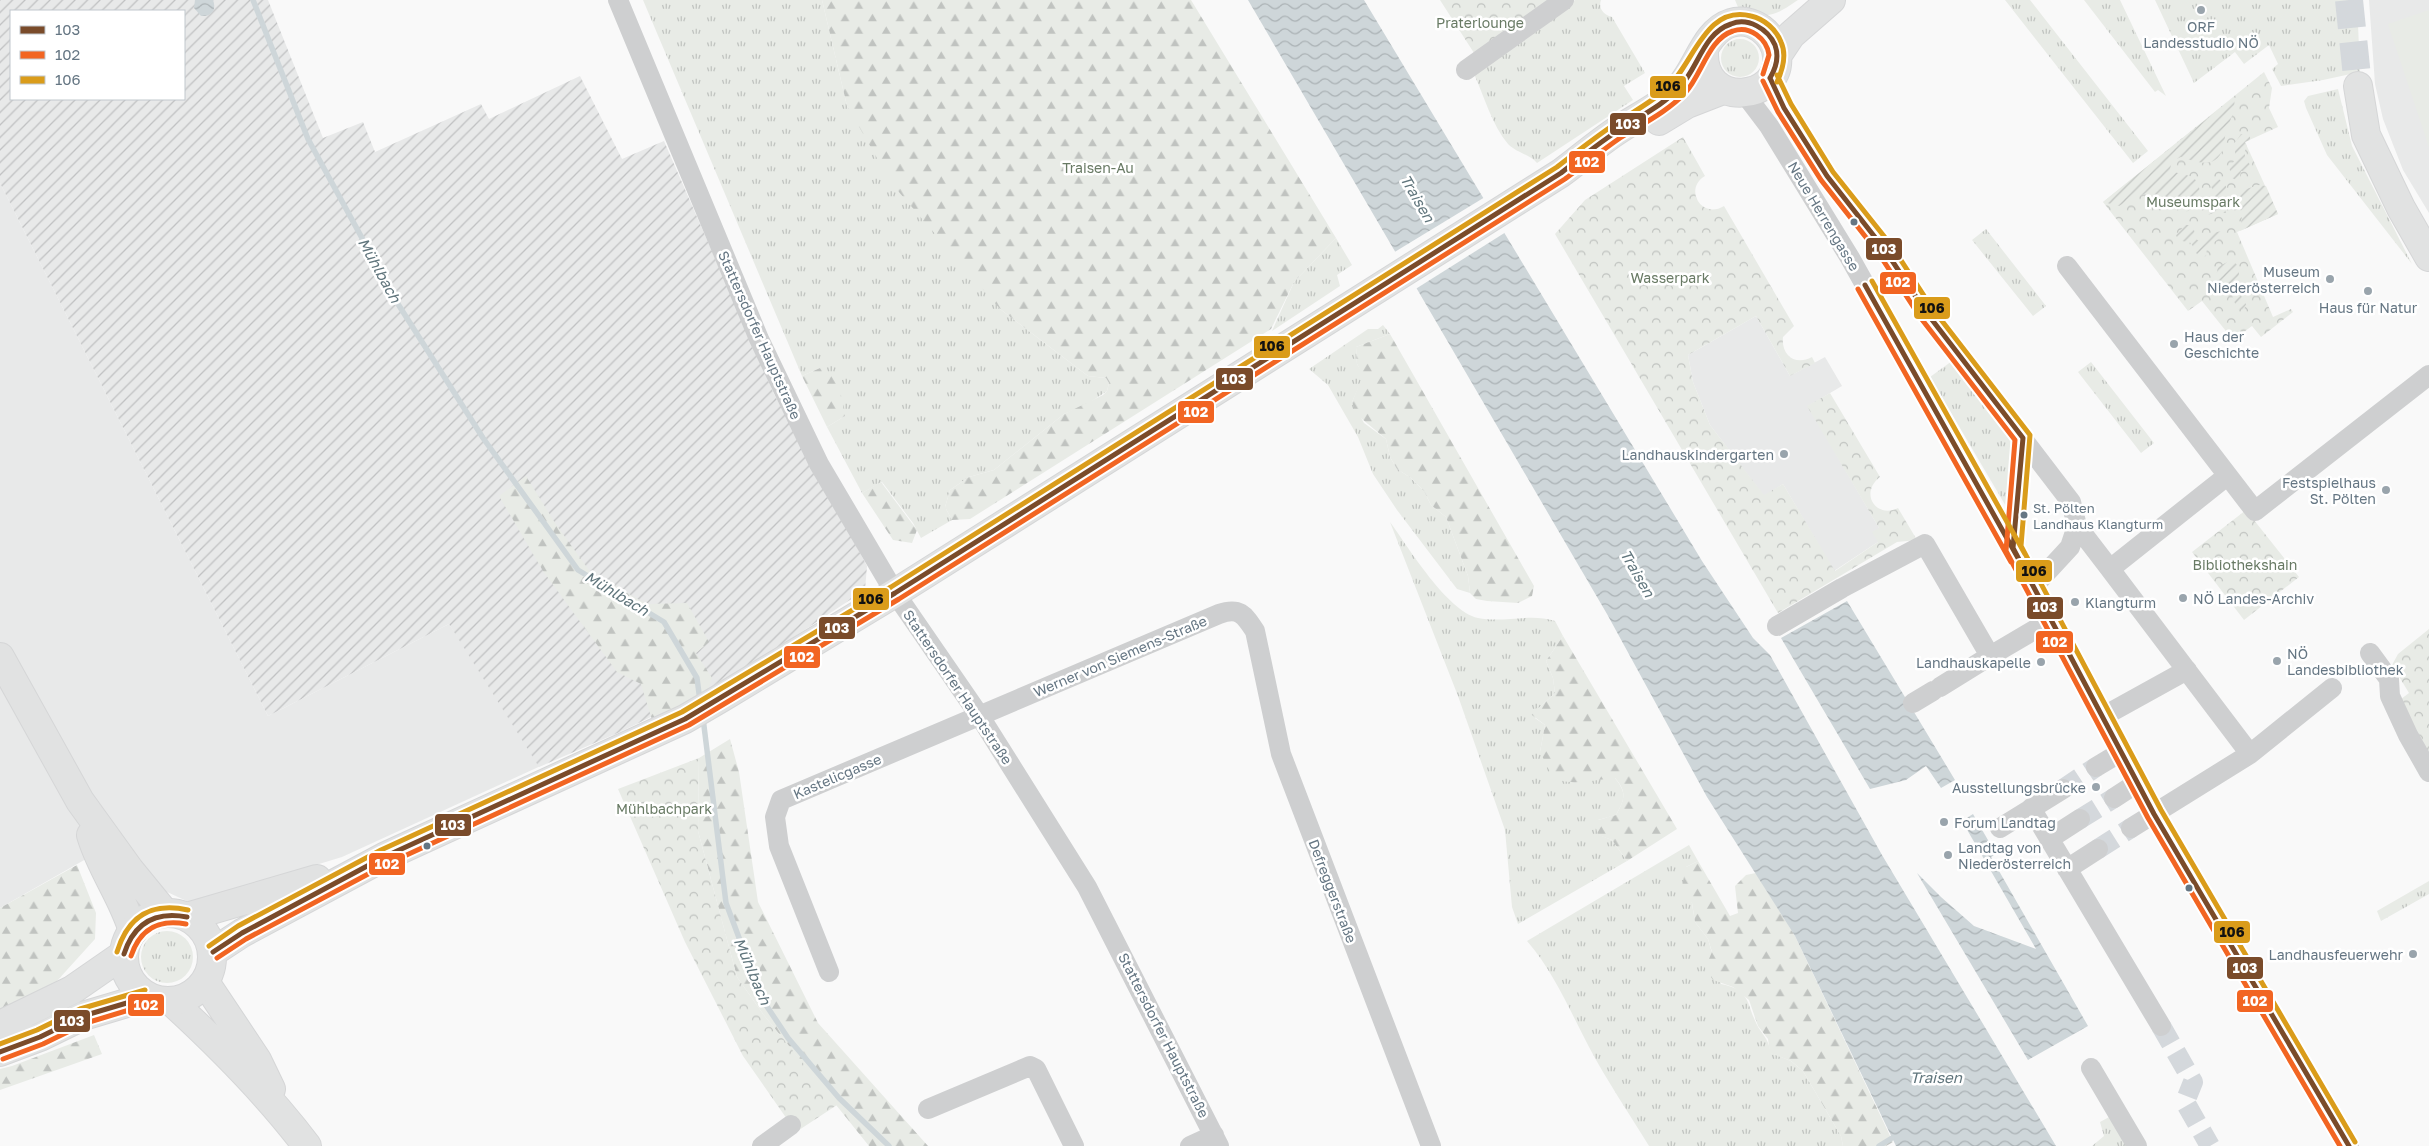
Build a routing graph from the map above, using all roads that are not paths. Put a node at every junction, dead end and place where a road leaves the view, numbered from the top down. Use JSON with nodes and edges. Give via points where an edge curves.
{"nodes":[{"id":1,"x":618,"y":0,"type":"edge"},
{"id":2,"x":1564,"y":0,"type":"edge"},
{"id":3,"x":1808,"y":0,"type":"edge"},
{"id":4,"x":1831,"y":0,"type":"edge"},
{"id":5,"x":1757,"y":25,"type":"junction"},
{"id":6,"x":1704,"y":52,"type":"junction"},
{"id":7,"x":1773,"y":67,"type":"junction"},
{"id":8,"x":1466,"y":70,"type":"dead end"},
{"id":9,"x":2358,"y":86,"type":"tunnel mouth"},
{"id":10,"x":1734,"y":92,"type":"junction"},
{"id":11,"x":1561,"y":173,"type":"junction"},
{"id":12,"x":2429,"y":256,"type":"edge"},
{"id":13,"x":2067,"y":266,"type":"dead end"},
{"id":14,"x":2429,"y":375,"type":"edge"},
{"id":15,"x":2227,"y":476,"type":"junction"},
{"id":16,"x":2077,"y":526,"type":"junction"},
{"id":17,"x":2110,"y":569,"type":"junction"},
{"id":18,"x":2034,"y":586,"type":"junction"},
{"id":19,"x":895,"y":593,"type":"junction"},
{"id":20,"x":2051,"y":620,"type":"junction"},
{"id":21,"x":1777,"y":626,"type":"dead end"},
{"id":22,"x":1255,"y":631,"type":"joint"},
{"id":23,"x":2370,"y":653,"type":"dead end"},
{"id":24,"x":1990,"y":656,"type":"junction"},
{"id":25,"x":0,"y":657,"type":"edge"},
{"id":26,"x":2186,"y":670,"type":"junction"},
{"id":27,"x":2332,"y":688,"type":"dead end"},
{"id":28,"x":1913,"y":703,"type":"dead end"},
{"id":29,"x":979,"y":715,"type":"junction"},
{"id":30,"x":2102,"y":717,"type":"junction"},
{"id":31,"x":2121,"y":752,"type":"junction"},
{"id":32,"x":2250,"y":754,"type":"junction"},
{"id":33,"x":2096,"y":767,"type":"tunnel mouth"},
{"id":34,"x":2429,"y":772,"type":"edge"},
{"id":35,"x":2137,"y":783,"type":"junction"},
{"id":36,"x":2063,"y":788,"type":"tunnel mouth"},
{"id":37,"x":2114,"y":798,"type":"tunnel mouth"},
{"id":38,"x":80,"y":800,"type":"junction"},
{"id":39,"x":2031,"y":808,"type":"junction"},
{"id":40,"x":2154,"y":814,"type":"junction"},
{"id":41,"x":2080,"y":819,"type":"tunnel mouth"},
{"id":42,"x":2000,"y":828,"type":"dead end"},
{"id":43,"x":2132,"y":828,"type":"tunnel mouth"},
{"id":44,"x":2049,"y":839,"type":"junction"},
{"id":45,"x":2098,"y":849,"type":"tunnel mouth"},
{"id":46,"x":384,"y":857,"type":"junction"},
{"id":47,"x":2067,"y":869,"type":"junction"},
{"id":48,"x":176,"y":915,"type":"junction"},
{"id":49,"x":128,"y":943,"type":"junction"},
{"id":50,"x":212,"y":952,"type":"junction"},
{"id":51,"x":829,"y":972,"type":"dead end"},
{"id":52,"x":205,"y":982,"type":"junction"},
{"id":53,"x":159,"y":999,"type":"junction"},
{"id":54,"x":0,"y":1025,"type":"edge"},
{"id":55,"x":2161,"y":1026,"type":"tunnel mouth"},
{"id":56,"x":0,"y":1052,"type":"edge"},
{"id":57,"x":2091,"y":1068,"type":"dead end"},
{"id":58,"x":928,"y":1109,"type":"dead end"},
{"id":59,"x":281,"y":1111,"type":"junction"},
{"id":60,"x":791,"y":1125,"type":"dead end"},
{"id":61,"x":1217,"y":1141,"type":"edge"},
{"id":62,"x":306,"y":1146,"type":"edge"},
{"id":63,"x":762,"y":1146,"type":"edge"},
{"id":64,"x":1074,"y":1146,"type":"edge"},
{"id":65,"x":1190,"y":1146,"type":"edge"},
{"id":66,"x":1431,"y":1146,"type":"edge"},
{"id":67,"x":2136,"y":1146,"type":"edge"},
{"id":68,"x":2349,"y":1146,"type":"edge"}],
"edges":[{"from":1,"to":19,"type":"street","name":"Stattersdorfer Hauptstraße","via":[[759,339],[819,464]]},
{"from":2,"to":8,"type":"street"},
{"from":3,"to":5,"type":"main road","via":[[1790,13]]},
{"from":4,"to":7,"type":"main road","via":[[1791,34]]},
{"from":5,"to":6,"type":"main road","via":[[1741,22],[1722,27],[1713,34]]},
{"from":5,"to":7,"type":"main road","via":[[1770,38]]},
{"from":6,"to":10,"type":"main road","via":[[1710,78]]},
{"from":6,"to":11,"type":"main road","via":[[1671,95],[1607,137]]},
{"from":7,"to":10,"type":"main road","via":[[1756,89]]},
{"from":7,"to":16,"type":"street","name":"Neue Herrengasse","via":[[1784,108],[1827,176],[2071,502]]},
{"from":9,"to":12,"type":"main road","via":[[2370,142],[2401,208]]},
{"from":10,"to":11,"type":"main road","via":[[1687,104],[1625,142]]},
{"from":10,"to":18,"type":"street","name":"Neue Herrengasse","via":[[1769,126],[1850,258]]},
{"from":11,"to":19,"type":"main road"},
{"from":13,"to":15,"type":"street"},
{"from":14,"to":15,"type":"street","via":[[2255,511]]},
{"from":15,"to":17,"type":"street"},
{"from":16,"to":17,"type":"street"},
{"from":16,"to":18,"type":"street","via":[[2070,547]]},
{"from":17,"to":26,"type":"street"},
{"from":18,"to":20,"type":"street","name":"Neue Herrengasse"},
{"from":19,"to":29,"type":"street","name":"Stattersdorfer Hauptstraße"},
{"from":19,"to":46,"type":"main road","via":[[685,719]]},
{"from":20,"to":24,"type":"street"},
{"from":20,"to":30,"type":"street","name":"Neue Herrengasse"},
{"from":21,"to":24,"type":"street","via":[[1924,544]]},
{"from":22,"to":29,"type":"street","name":"Werner von Siemens-Straße","via":[[1242,614],[1231,610]]},
{"from":22,"to":66,"type":"street","name":"Defreggerstraße","via":[[1281,754]]},
{"from":23,"to":34,"type":"street","via":[[2389,679],[2390,696]]},
{"from":24,"to":28,"type":"street"},
{"from":25,"to":38,"type":"main road"},
{"from":26,"to":30,"type":"street"},
{"from":26,"to":32,"type":"street"},
{"from":27,"to":32,"type":"street"},
{"from":29,"to":51,"type":"street","name":"Kastelicgasse","via":[[781,800],[775,817],[779,846]]},
{"from":29,"to":61,"type":"street","name":"Stattersdorfer Hauptstraße","via":[[1087,887]]},
{"from":30,"to":31,"type":"street","name":"Neue Herrengasse"},
{"from":31,"to":33,"type":"street"},
{"from":31,"to":35,"type":"street","name":"Neue Herrengasse"},
{"from":32,"to":40,"type":"street"},
{"from":35,"to":37,"type":"street"},
{"from":35,"to":40,"type":"street","name":"Neue Herrengasse"},
{"from":36,"to":39,"type":"street"},
{"from":38,"to":48,"type":"main road","via":[[129,869]]},
{"from":38,"to":49,"type":"main road","via":[[94,846],[121,899]]},
{"from":39,"to":42,"type":"street"},
{"from":39,"to":44,"type":"street"},
{"from":40,"to":43,"type":"street"},
{"from":40,"to":68,"type":"street"},
{"from":41,"to":44,"type":"street"},
{"from":44,"to":47,"type":"street"},
{"from":45,"to":47,"type":"street"},
{"from":46,"to":48,"type":"main road","via":[[281,891]]},
{"from":46,"to":50,"type":"main road"},
{"from":47,"to":55,"type":"street"},
{"from":48,"to":49,"type":"main road","via":[[153,916]]},
{"from":48,"to":50,"type":"main road","via":[[204,931]]},
{"from":49,"to":53,"type":"main road","via":[[125,967],[129,979],[137,989]]},
{"from":49,"to":54,"type":"main road","via":[[72,990]]},
{"from":50,"to":52,"type":"main road","via":[[210,973]]},
{"from":52,"to":53,"type":"main road","via":[[185,999]]},
{"from":52,"to":59,"type":"main road","via":[[257,1060]]},
{"from":53,"to":56,"type":"main road","via":[[82,1016]]},
{"from":53,"to":59,"type":"main road","via":[[215,1042]]},
{"from":57,"to":67,"type":"street"},
{"from":58,"to":64,"type":"street","via":[[1030,1066],[1036,1069]]},
{"from":59,"to":62,"type":"main road"},
{"from":60,"to":63,"type":"street"},
{"from":61,"to":65,"type":"street"}]}
